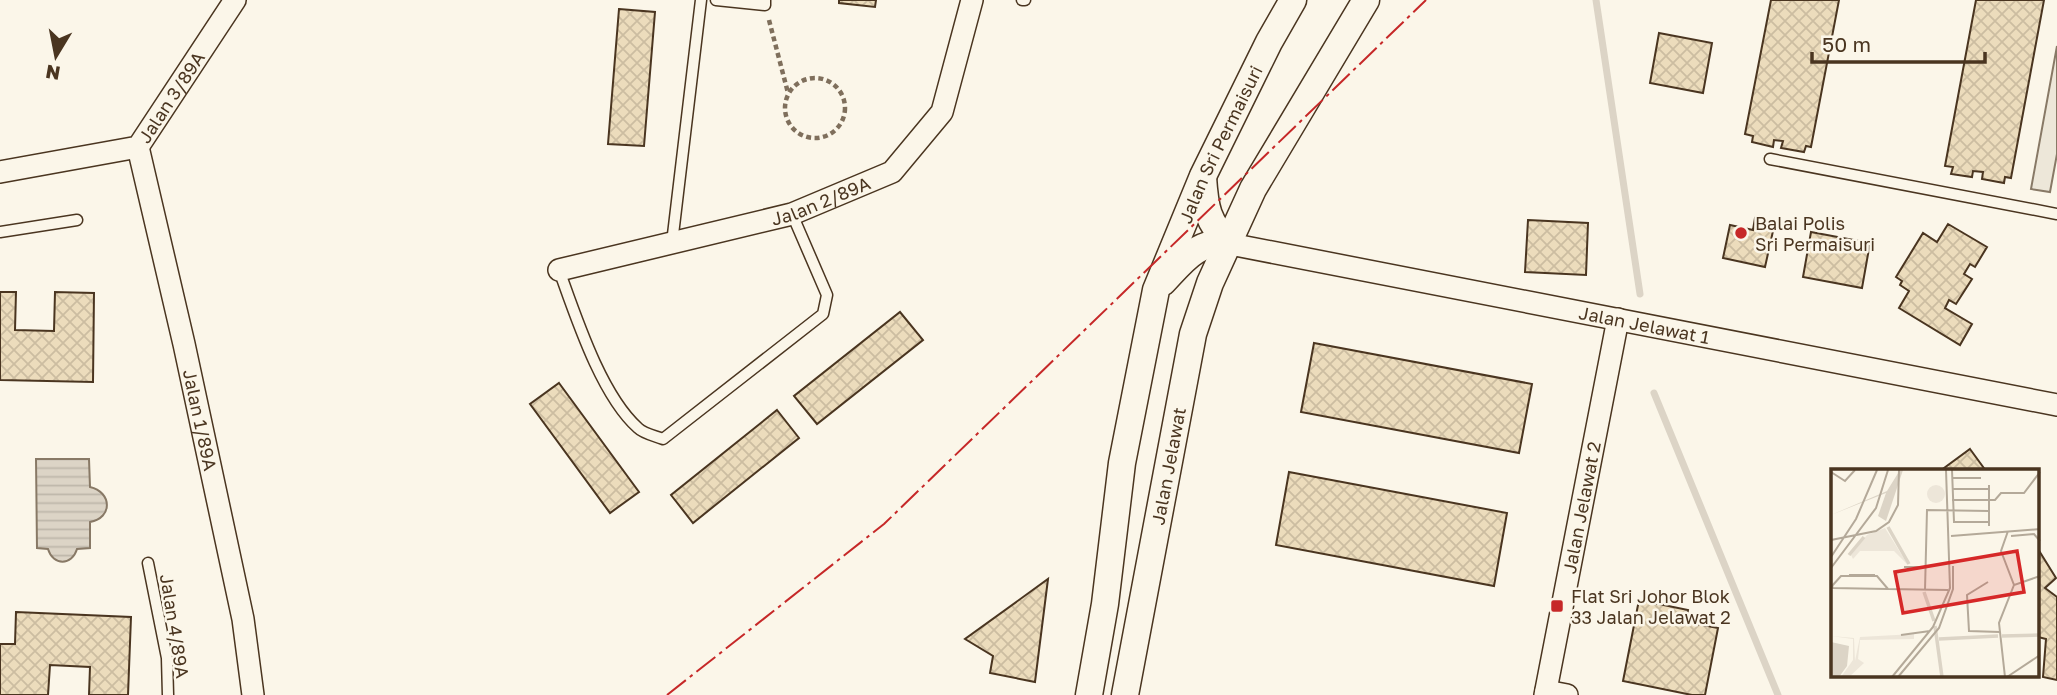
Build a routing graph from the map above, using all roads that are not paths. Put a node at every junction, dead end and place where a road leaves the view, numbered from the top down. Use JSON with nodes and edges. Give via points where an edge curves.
{"nodes":[{"id":1,"x":235,"y":0,"type":"edge"},
{"id":2,"x":701,"y":0,"type":"edge"},
{"id":3,"x":716,"y":0,"type":"edge"},
{"id":4,"x":972,"y":0,"type":"edge"},
{"id":5,"x":1293,"y":0,"type":"edge"},
{"id":6,"x":1366,"y":0,"type":"edge"},
{"id":7,"x":765,"y":3,"type":"edge"},
{"id":8,"x":138,"y":147,"type":"junction"},
{"id":9,"x":1770,"y":159,"type":"dead end"},
{"id":10,"x":0,"y":172,"type":"edge"},
{"id":11,"x":1203,"y":176,"type":"junction"},
{"id":12,"x":792,"y":214,"type":"junction"},
{"id":13,"x":2057,"y":214,"type":"edge"},
{"id":14,"x":77,"y":220,"type":"dead end"},
{"id":15,"x":0,"y":232,"type":"edge"},
{"id":16,"x":672,"y":243,"type":"junction"},
{"id":17,"x":1230,"y":244,"type":"junction"},
{"id":18,"x":559,"y":270,"type":"joint"},
{"id":19,"x":1156,"y":290,"type":"junction"},
{"id":20,"x":1618,"y":319,"type":"junction"},
{"id":21,"x":2057,"y":405,"type":"edge"},
{"id":22,"x":148,"y":563,"type":"dead end"},
{"id":23,"x":1553,"y":694,"type":"edge"},
{"id":24,"x":168,"y":695,"type":"edge"},
{"id":25,"x":253,"y":695,"type":"edge"},
{"id":26,"x":1089,"y":695,"type":"edge"},
{"id":27,"x":1125,"y":695,"type":"edge"}],
"edges":[{"from":1,"to":8,"type":"street","name":"Jalan 3/89A"},
{"from":2,"to":16,"type":"lane"},
{"from":3,"to":7,"type":"lane"},
{"from":4,"to":12,"type":"street","name":"Jalan 2/89A","via":[[942,111],[892,172]]},
{"from":5,"to":11,"type":"street","name":"Jalan Sri Permaisuri"},
{"from":6,"to":17,"type":"street","via":[[1253,190]]},
{"from":8,"to":10,"type":"street","name":"Jalan 3/89A"},
{"from":8,"to":25,"type":"street","name":"Jalan 1/89A","via":[[243,619]]},
{"from":9,"to":13,"type":"lane"},
{"from":11,"to":17,"type":"street","via":[[1209,218]]},
{"from":11,"to":19,"type":"street","name":"Jalan Sri Permaisuri"},
{"from":12,"to":16,"type":"street","name":"Jalan 2/89A"},
{"from":12,"to":18,"type":"lane","via":[[827,295],[823,314],[663,439],[640,430],[612,396]]},
{"from":14,"to":15,"type":"lane"},
{"from":16,"to":18,"type":"street","name":"Jalan 2/89A"},
{"from":17,"to":19,"type":"street","via":[[1214,242],[1199,248]]},
{"from":17,"to":20,"type":"street","name":"Jalan Jelawat 1"},
{"from":17,"to":27,"type":"street","name":"Jalan Jelawat","via":[[1210,283],[1193,334]]},
{"from":19,"to":26,"type":"street","via":[[1122,463]]},
{"from":20,"to":21,"type":"street","name":"Jalan Jelawat 1"},
{"from":20,"to":23,"type":"street","name":"Jalan Jelawat 2"},
{"from":22,"to":24,"type":"lane","name":"Jalan 4/89A","via":[[167,657]]}]}
